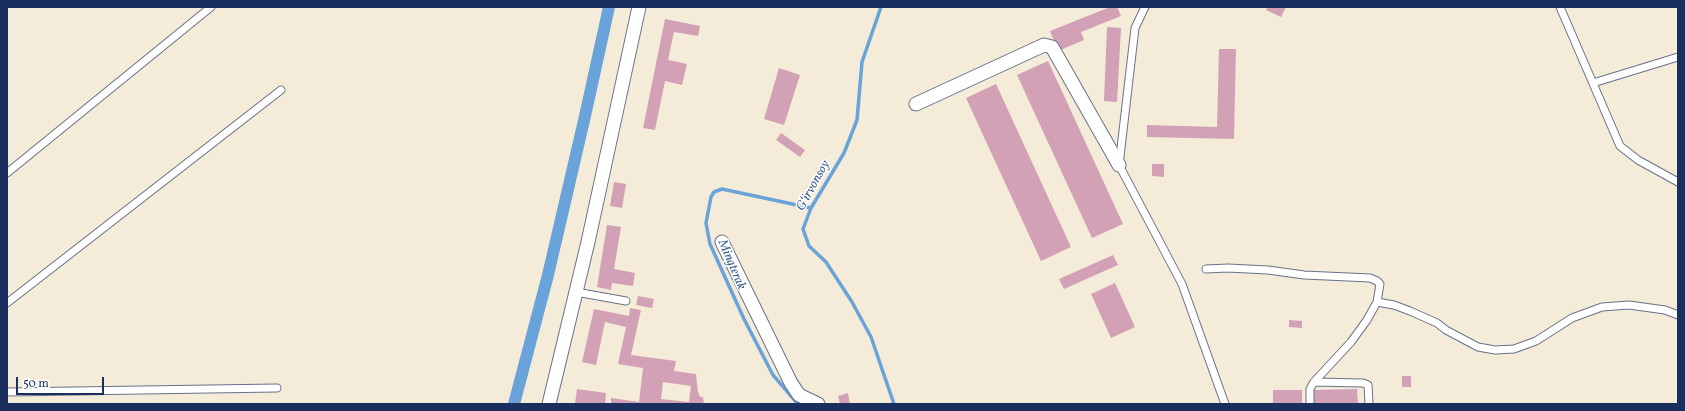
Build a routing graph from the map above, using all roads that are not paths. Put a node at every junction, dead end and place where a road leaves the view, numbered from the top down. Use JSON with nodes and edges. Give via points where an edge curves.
{"nodes":[{"id":1,"x":211,"y":7,"type":"edge"},
{"id":2,"x":639,"y":7,"type":"edge"},
{"id":3,"x":1145,"y":7,"type":"edge"},
{"id":4,"x":1560,"y":7,"type":"edge"},
{"id":5,"x":1678,"y":57,"type":"edge"},
{"id":6,"x":1593,"y":84,"type":"junction"},
{"id":7,"x":281,"y":90,"type":"dead end"},
{"id":8,"x":916,"y":104,"type":"dead end"},
{"id":9,"x":1119,"y":165,"type":"junction"},
{"id":10,"x":7,"y":173,"type":"edge"},
{"id":11,"x":1678,"y":182,"type":"edge"},
{"id":12,"x":722,"y":242,"type":"dead end"},
{"id":13,"x":1206,"y":270,"type":"dead end"},
{"id":14,"x":576,"y":292,"type":"junction"},
{"id":15,"x":626,"y":301,"type":"dead end"},
{"id":16,"x":1377,"y":302,"type":"junction"},
{"id":17,"x":7,"y":303,"type":"edge"},
{"id":18,"x":1678,"y":315,"type":"edge"},
{"id":19,"x":1314,"y":382,"type":"junction"},
{"id":20,"x":277,"y":388,"type":"dead end"},
{"id":21,"x":7,"y":392,"type":"edge"},
{"id":22,"x":549,"y":404,"type":"edge"},
{"id":23,"x":818,"y":404,"type":"edge"},
{"id":24,"x":1225,"y":404,"type":"edge"},
{"id":25,"x":1310,"y":404,"type":"edge"},
{"id":26,"x":1369,"y":404,"type":"edge"}],
"edges":[{"from":1,"to":10,"type":"lane"},
{"from":2,"to":14,"type":"street"},
{"from":3,"to":9,"type":"lane","via":[[1135,28]]},
{"from":4,"to":6,"type":"lane"},
{"from":5,"to":6,"type":"lane"},
{"from":6,"to":11,"type":"lane","via":[[1620,146],[1638,160]]},
{"from":7,"to":17,"type":"lane"},
{"from":8,"to":9,"type":"street","via":[[1044,45],[1052,47]]},
{"from":9,"to":24,"type":"lane","via":[[1182,284]]},
{"from":12,"to":23,"type":"street","via":[[790,384],[799,395]]},
{"from":13,"to":16,"type":"lane","via":[[1236,268],[1370,278],[1380,284]]},
{"from":14,"to":15,"type":"lane"},
{"from":14,"to":22,"type":"street"},
{"from":16,"to":18,"type":"lane","via":[[1394,304],[1437,323],[1478,347],[1495,350],[1514,349],[1536,341],[1572,318],[1602,307],[1629,305],[1665,310]]},
{"from":16,"to":19,"type":"lane","via":[[1351,342]]},
{"from":19,"to":25,"type":"lane","via":[[1310,389]]},
{"from":19,"to":26,"type":"lane","via":[[1363,383],[1368,385]]},
{"from":20,"to":21,"type":"lane"}]}
